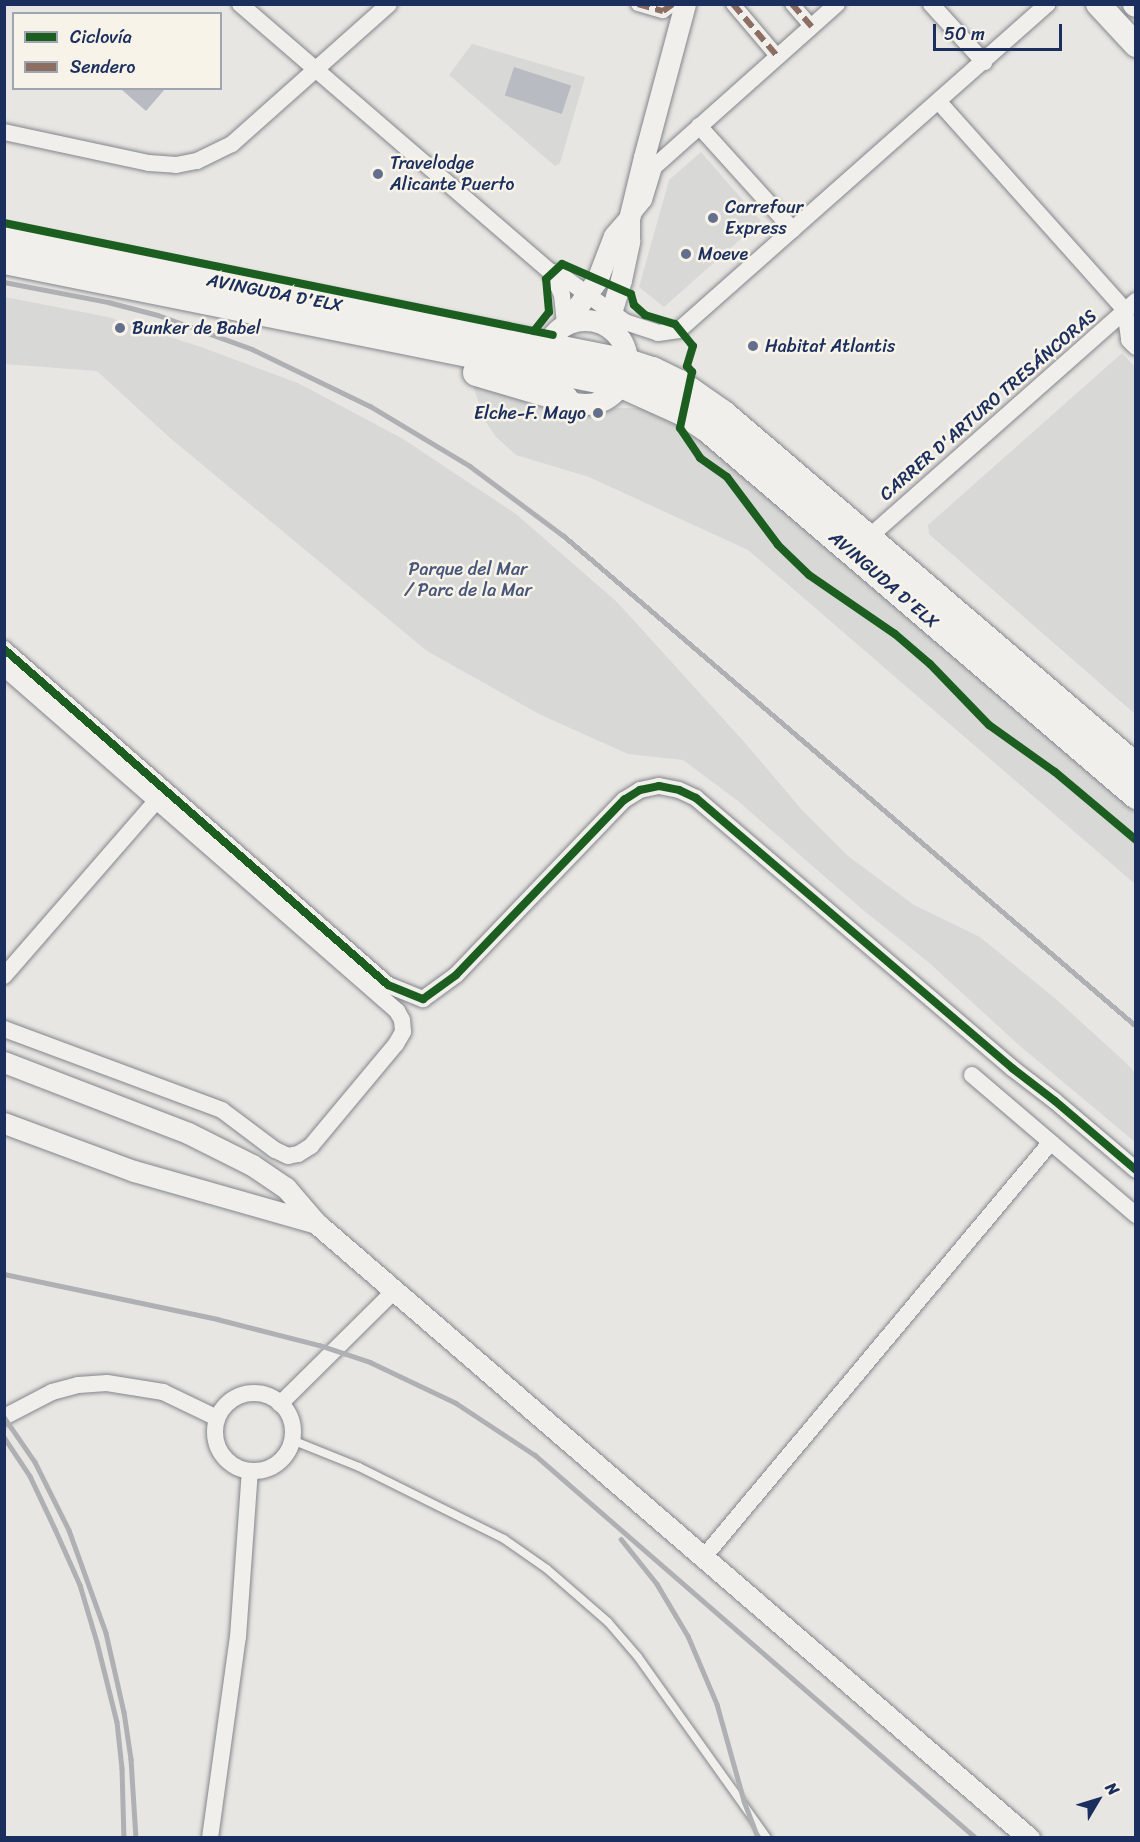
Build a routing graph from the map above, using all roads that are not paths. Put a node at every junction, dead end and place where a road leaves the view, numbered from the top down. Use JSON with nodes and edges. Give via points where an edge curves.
{"nodes":[{"id":1,"x":240,"y":4,"type":"edge"},
{"id":2,"x":389,"y":4,"type":"edge"},
{"id":3,"x":638,"y":4,"type":"edge"},
{"id":4,"x":673,"y":4,"type":"edge"},
{"id":5,"x":685,"y":4,"type":"edge"},
{"id":6,"x":732,"y":4,"type":"edge"},
{"id":7,"x":792,"y":4,"type":"edge"},
{"id":8,"x":837,"y":4,"type":"edge"},
{"id":9,"x":931,"y":4,"type":"edge"},
{"id":10,"x":1048,"y":4,"type":"edge"},
{"id":11,"x":1098,"y":4,"type":"edge"},
{"id":12,"x":812,"y":27,"type":"junction"},
{"id":13,"x":1136,"y":45,"type":"edge"},
{"id":14,"x":778,"y":57,"type":"junction"},
{"id":15,"x":984,"y":62,"type":"junction"},
{"id":16,"x":315,"y":71,"type":"junction"},
{"id":17,"x":939,"y":102,"type":"junction"},
{"id":18,"x":699,"y":126,"type":"junction"},
{"id":19,"x":4,"y":132,"type":"edge"},
{"id":20,"x":629,"y":219,"type":"junction"},
{"id":21,"x":793,"y":230,"type":"junction"},
{"id":22,"x":4,"y":238,"type":"edge"},
{"id":23,"x":4,"y":260,"type":"edge"},
{"id":24,"x":551,"y":273,"type":"junction"},
{"id":25,"x":587,"y":296,"type":"junction"},
{"id":26,"x":1130,"y":306,"type":"edge"},
{"id":27,"x":244,"y":308,"type":"junction"},
{"id":28,"x":614,"y":321,"type":"junction"},
{"id":29,"x":565,"y":324,"type":"junction"},
{"id":30,"x":1136,"y":347,"type":"edge"},
{"id":31,"x":545,"y":358,"type":"junction"},
{"id":32,"x":624,"y":373,"type":"junction"},
{"id":33,"x":564,"y":398,"type":"junction"},
{"id":34,"x":867,"y":538,"type":"junction"},
{"id":35,"x":4,"y":650,"type":"edge"},
{"id":36,"x":4,"y":668,"type":"edge"},
{"id":37,"x":1136,"y":767,"type":"edge"},
{"id":38,"x":1136,"y":795,"type":"edge"},
{"id":39,"x":156,"y":801,"type":"junction"},
{"id":40,"x":4,"y":976,"type":"edge"},
{"id":41,"x":4,"y":1029,"type":"edge"},
{"id":42,"x":4,"y":1062,"type":"edge"},
{"id":43,"x":972,"y":1075,"type":"dead end"},
{"id":44,"x":4,"y":1123,"type":"edge"},
{"id":45,"x":1050,"y":1142,"type":"junction"},
{"id":46,"x":1136,"y":1170,"type":"edge"},
{"id":47,"x":1136,"y":1215,"type":"edge"},
{"id":48,"x":316,"y":1223,"type":"junction"},
{"id":49,"x":395,"y":1290,"type":"junction"},
{"id":50,"x":280,"y":1404,"type":"junction"},
{"id":51,"x":4,"y":1417,"type":"edge"},
{"id":52,"x":217,"y":1418,"type":"junction"},
{"id":53,"x":292,"y":1440,"type":"junction"},
{"id":54,"x":250,"y":1471,"type":"junction"},
{"id":55,"x":703,"y":1558,"type":"junction"},
{"id":56,"x":210,"y":1838,"type":"edge"},
{"id":57,"x":767,"y":1838,"type":"edge"},
{"id":58,"x":1029,"y":1838,"type":"edge"}],
"edges":[{"from":1,"to":16,"type":"street"},
{"from":2,"to":16,"type":"street"},
{"from":3,"to":4,"type":"street","via":[[663,11]]},
{"from":5,"to":20,"type":"street"},
{"from":6,"to":14,"type":"street"},
{"from":7,"to":12,"type":"street"},
{"from":8,"to":12,"type":"street"},
{"from":9,"to":15,"type":"street"},
{"from":10,"to":15,"type":"street"},
{"from":11,"to":13,"type":"main road"},
{"from":12,"to":14,"type":"street"},
{"from":14,"to":18,"type":"street"},
{"from":15,"to":17,"type":"street"},
{"from":16,"to":19,"type":"street","via":[[232,144],[197,161],[176,165],[149,163]]},
{"from":16,"to":24,"type":"street"},
{"from":17,"to":21,"type":"street"},
{"from":17,"to":26,"type":"street"},
{"from":18,"to":20,"type":"street","via":[[654,167],[644,200]]},
{"from":18,"to":21,"type":"street"},
{"from":20,"to":25,"type":"street","via":[[614,236]]},
{"from":20,"to":28,"type":"street"},
{"from":21,"to":28,"type":"street","via":[[679,330],[658,333]]},
{"from":22,"to":31,"type":"main road","name":"AVINGUDA D'ELX"},
{"from":23,"to":27,"type":"main road","name":"AVINGUDA D'ELX"},
{"from":24,"to":25,"type":"street","via":[[558,273]]},
{"from":24,"to":29,"type":"street","via":[[562,295]]},
{"from":25,"to":28,"type":"street"},
{"from":25,"to":29,"type":"street"},
{"from":26,"to":30,"type":"street","via":[[1129,340]]},
{"from":26,"to":34,"type":"street","name":"CARRER D'ARTURO TRESÁNCORAS"},
{"from":27,"to":31,"type":"main road","name":"AVINGUDA D'ELX"},
{"from":27,"to":33,"type":"main road","via":[[340,340]]},
{"from":28,"to":29,"type":"street"},
{"from":28,"to":32,"type":"street","via":[[625,348]]},
{"from":29,"to":31,"type":"street","via":[[552,335]]},
{"from":31,"to":32,"type":"main road","name":"AVINGUDA D'ELX"},
{"from":31,"to":33,"type":"street","via":[[550,386]]},
{"from":32,"to":33,"type":"street","via":[[610,396],[596,402],[585,404]]},
{"from":32,"to":34,"type":"main road","name":"AVINGUDA D'ELX","via":[[652,370],[700,396]]},
{"from":32,"to":38,"type":"main road","name":"AVINGUDA D'ELX","via":[[707,428]]},
{"from":34,"to":37,"type":"main road","name":"AVINGUDA D'ELX"},
{"from":35,"to":46,"type":"street","via":[[388,985],[423,999],[456,975],[624,800],[640,790],[659,786],[696,798]]},
{"from":36,"to":39,"type":"street"},
{"from":39,"to":40,"type":"street"},
{"from":39,"to":41,"type":"street","via":[[397,1011],[403,1032],[396,1044],[310,1146],[288,1155],[275,1150],[222,1110]]},
{"from":42,"to":48,"type":"street","via":[[220,1147],[286,1188]]},
{"from":43,"to":45,"type":"street"},
{"from":44,"to":48,"type":"street","via":[[134,1171]]},
{"from":45,"to":47,"type":"street"},
{"from":45,"to":55,"type":"street"},
{"from":48,"to":49,"type":"street"},
{"from":49,"to":50,"type":"street"},
{"from":49,"to":55,"type":"street"},
{"from":50,"to":52,"type":"street","via":[[258,1394],[245,1394],[224,1407]]},
{"from":50,"to":53,"type":"street","via":[[292,1427]]},
{"from":51,"to":52,"type":"street","via":[[52,1392],[107,1383],[163,1392]]},
{"from":52,"to":54,"type":"street","via":[[216,1442],[220,1453],[228,1462]]},
{"from":53,"to":54,"type":"street","via":[[288,1451],[272,1467]]},
{"from":53,"to":57,"type":"lane","via":[[359,1467],[493,1534],[547,1569],[608,1622],[638,1657]]},
{"from":54,"to":56,"type":"street","via":[[238,1637]]},
{"from":55,"to":58,"type":"street"}]}
